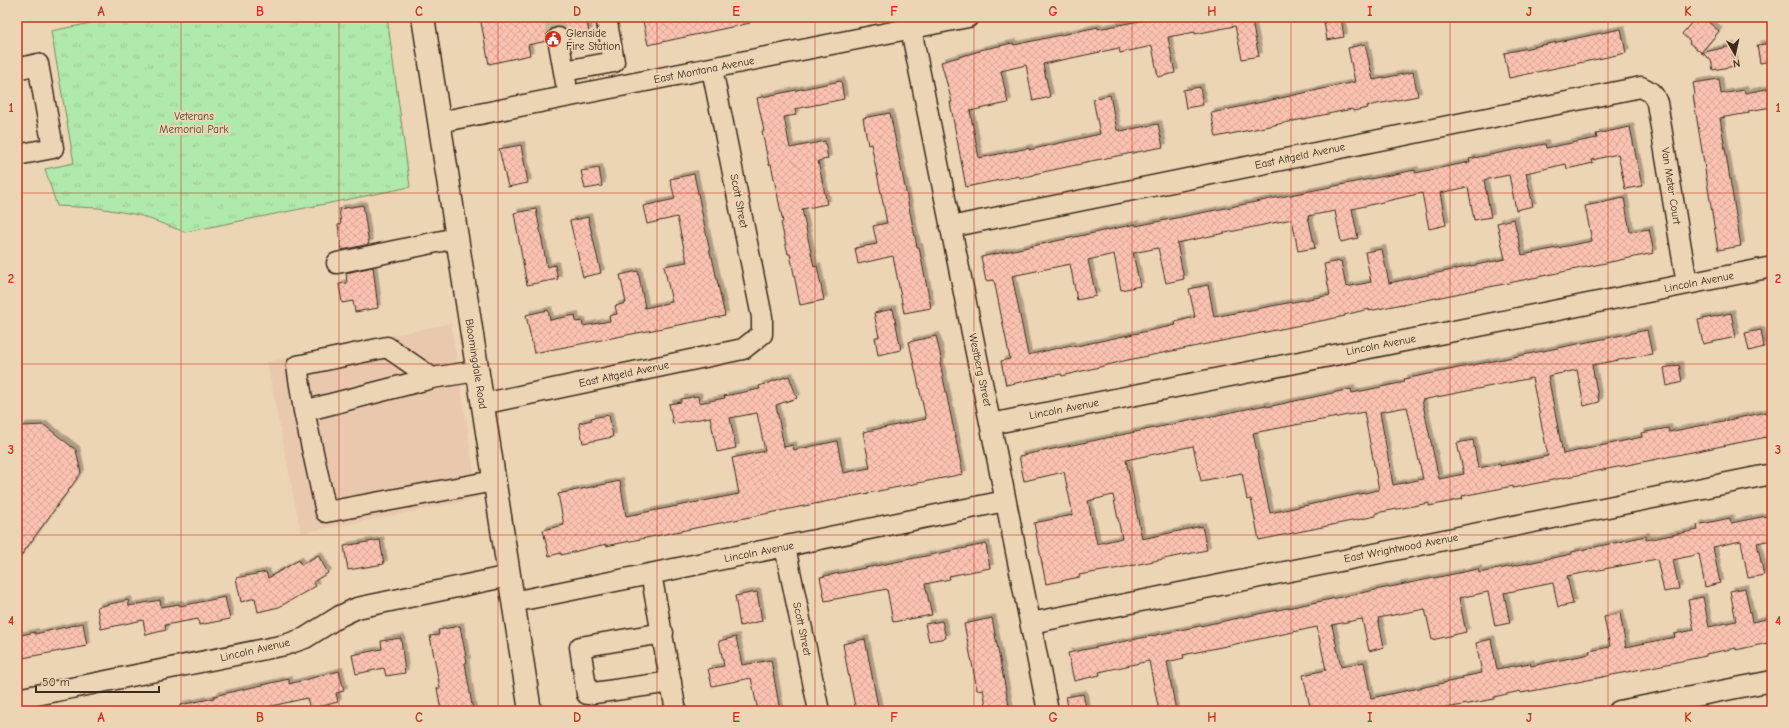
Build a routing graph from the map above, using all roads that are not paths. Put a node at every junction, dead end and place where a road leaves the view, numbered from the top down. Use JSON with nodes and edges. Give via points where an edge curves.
{"nodes":[{"id":1,"x":423,"y":17,"type":"edge"},
{"id":2,"x":606,"y":17,"type":"edge"},
{"id":3,"x":968,"y":17,"type":"edge"},
{"id":4,"x":911,"y":28,"type":"junction"},
{"id":5,"x":558,"y":38,"type":"tunnel mouth"},
{"id":6,"x":17,"y":69,"type":"edge"},
{"id":7,"x":712,"y":69,"type":"junction"},
{"id":8,"x":564,"y":71,"type":"junction"},
{"id":9,"x":1649,"y":90,"type":"joint"},
{"id":10,"x":569,"y":97,"type":"junction"},
{"id":11,"x":439,"y":122,"type":"junction"},
{"id":12,"x":17,"y":155,"type":"edge"},
{"id":13,"x":950,"y":227,"type":"junction"},
{"id":14,"x":456,"y":238,"type":"junction"},
{"id":15,"x":337,"y":263,"type":"dead end"},
{"id":16,"x":1772,"y":267,"type":"edge"},
{"id":17,"x":1687,"y":284,"type":"junction"},
{"id":18,"x":762,"y":334,"type":"joint"},
{"id":19,"x":477,"y":371,"type":"junction"},
{"id":20,"x":432,"y":378,"type":"junction"},
{"id":21,"x":482,"y":404,"type":"junction"},
{"id":22,"x":304,"y":411,"type":"junction"},
{"id":23,"x":991,"y":424,"type":"junction"},
{"id":24,"x":1772,"y":474,"type":"edge"},
{"id":25,"x":494,"y":481,"type":"junction"},
{"id":26,"x":1005,"y":502,"type":"junction"},
{"id":27,"x":785,"y":547,"type":"junction"},
{"id":28,"x":651,"y":574,"type":"junction"},
{"id":29,"x":509,"y":576,"type":"junction"},
{"id":30,"x":513,"y":602,"type":"junction"},
{"id":31,"x":1031,"y":623,"type":"junction"},
{"id":32,"x":663,"y":633,"type":"junction"},
{"id":33,"x":1772,"y":680,"type":"edge"},
{"id":34,"x":671,"y":682,"type":"junction"},
{"id":35,"x":17,"y":699,"type":"edge"},
{"id":36,"x":530,"y":711,"type":"edge"},
{"id":37,"x":676,"y":711,"type":"edge"},
{"id":38,"x":819,"y":711,"type":"edge"},
{"id":39,"x":1048,"y":711,"type":"edge"},
{"id":40,"x":1619,"y":711,"type":"edge"}],
"edges":[{"from":1,"to":11,"type":"main road","name":"Bloomingdale Road"},
{"from":2,"to":8,"type":"street","via":[[614,62]]},
{"from":3,"to":4,"type":"street","name":"East Montana Avenue"},
{"from":4,"to":7,"type":"street","name":"East Montana Avenue"},
{"from":4,"to":13,"type":"street","name":"Westberg Street"},
{"from":5,"to":8,"type":"street"},
{"from":6,"to":12,"type":"street","via":[[38,64],[53,148]]},
{"from":7,"to":10,"type":"street","name":"East Montana Avenue"},
{"from":7,"to":18,"type":"street","name":"Scott Street","via":[[762,317]]},
{"from":8,"to":10,"type":"street"},
{"from":9,"to":13,"type":"street","name":"East Altgeld Avenue","via":[[1634,88]]},
{"from":9,"to":17,"type":"street","name":"Van Meter Court","via":[[1657,103]]},
{"from":10,"to":11,"type":"street","name":"East Montana Avenue"},
{"from":11,"to":14,"type":"main road","name":"Bloomingdale Road"},
{"from":13,"to":23,"type":"street","name":"Westberg Street"},
{"from":14,"to":15,"type":"street"},
{"from":14,"to":19,"type":"main road","name":"Bloomingdale Road"},
{"from":16,"to":17,"type":"street","name":"Lincoln Avenue"},
{"from":17,"to":23,"type":"street","name":"Lincoln Avenue"},
{"from":18,"to":21,"type":"street","name":"East Altgeld Avenue","via":[[743,349]]},
{"from":19,"to":20,"type":"street"},
{"from":19,"to":21,"type":"main road","name":"Bloomingdale Road"},
{"from":20,"to":22,"type":"street"},
{"from":20,"to":22,"type":"street","via":[[387,347],[296,366]]},
{"from":21,"to":25,"type":"main road","name":"Bloomingdale Road"},
{"from":22,"to":25,"type":"street","via":[[326,512]]},
{"from":23,"to":26,"type":"street","name":"Westberg Street"},
{"from":24,"to":31,"type":"street","name":"East Wrightwood Avenue"},
{"from":25,"to":29,"type":"main road","name":"Bloomingdale Road"},
{"from":26,"to":27,"type":"street","name":"Lincoln Avenue"},
{"from":26,"to":31,"type":"street","name":"Westberg Street"},
{"from":27,"to":28,"type":"street","name":"Lincoln Avenue"},
{"from":27,"to":38,"type":"street","name":"Scott Street"},
{"from":28,"to":30,"type":"street","name":"Lincoln Avenue"},
{"from":28,"to":32,"type":"street"},
{"from":29,"to":30,"type":"main road","name":"Bloomingdale Road"},
{"from":29,"to":35,"type":"street","name":"Lincoln Avenue","via":[[357,608],[305,638],[285,645]]},
{"from":30,"to":36,"type":"main road","name":"Bloomingdale Road"},
{"from":31,"to":39,"type":"street","name":"Westberg Street"},
{"from":32,"to":34,"type":"street"},
{"from":32,"to":34,"type":"street","via":[[580,648],[587,694]]},
{"from":33,"to":40,"type":"street"},
{"from":34,"to":37,"type":"street"}]}
